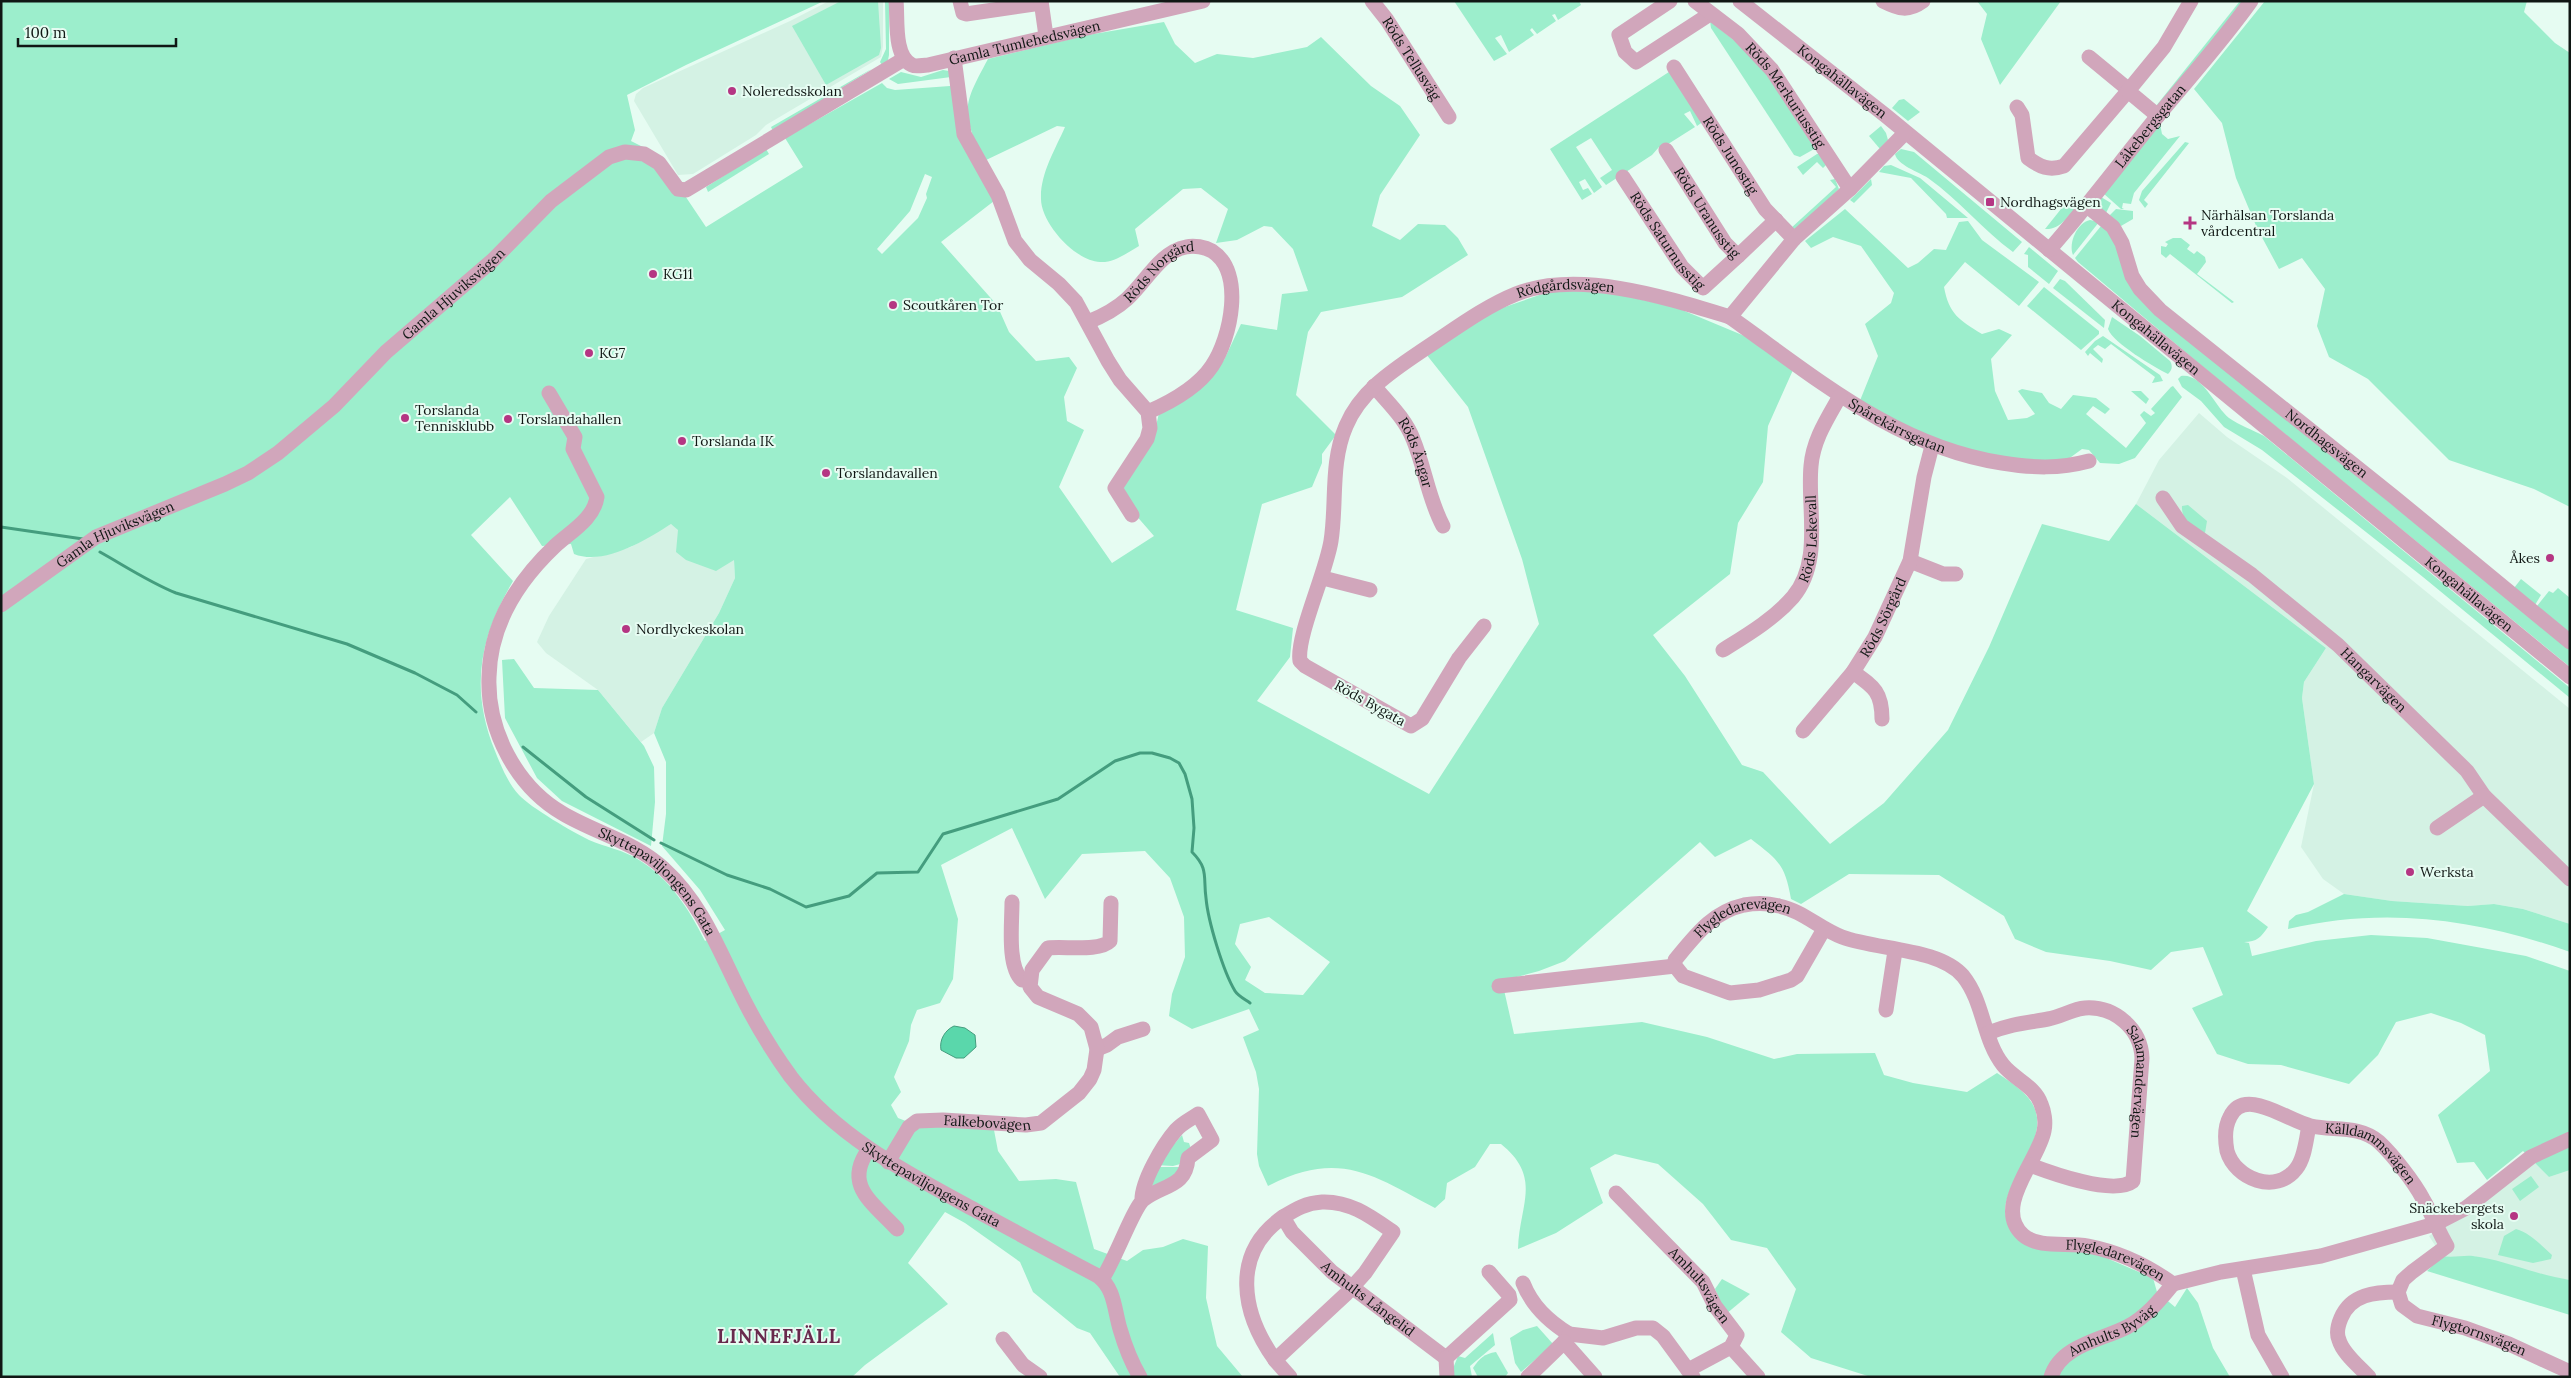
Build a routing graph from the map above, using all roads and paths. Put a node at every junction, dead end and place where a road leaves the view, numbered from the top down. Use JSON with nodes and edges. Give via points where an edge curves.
{"nodes":[{"id":1,"x":896,"y":1,"type":"edge"},
{"id":2,"x":960,"y":1,"type":"edge"},
{"id":3,"x":1372,"y":1,"type":"edge"},
{"id":4,"x":1670,"y":1,"type":"edge"},
{"id":5,"x":1695,"y":1,"type":"edge"},
{"id":6,"x":1740,"y":1,"type":"edge"},
{"id":7,"x":1883,"y":1,"type":"edge"},
{"id":8,"x":1923,"y":1,"type":"edge"},
{"id":9,"x":2191,"y":1,"type":"edge"},
{"id":10,"x":2251,"y":1,"type":"edge"},
{"id":11,"x":1041,"y":2,"type":"edge"},
{"id":12,"x":1201,"y":2,"type":"edge"},
{"id":13,"x":1710,"y":14,"type":"junction"},
{"id":14,"x":1046,"y":36,"type":"junction"},
{"id":15,"x":2089,"y":57,"type":"dead end"},
{"id":16,"x":954,"y":58,"type":"junction"},
{"id":17,"x":904,"y":59,"type":"junction"},
{"id":18,"x":1674,"y":67,"type":"dead end"},
{"id":19,"x":2128,"y":90,"type":"junction"},
{"id":20,"x":2017,"y":107,"type":"dead end"},
{"id":21,"x":2158,"y":116,"type":"junction"},
{"id":22,"x":1449,"y":118,"type":"dead end"},
{"id":23,"x":1905,"y":133,"type":"junction"},
{"id":24,"x":1666,"y":150,"type":"dead end"},
{"id":25,"x":1623,"y":178,"type":"dead end"},
{"id":26,"x":1850,"y":189,"type":"junction"},
{"id":27,"x":2087,"y":206,"type":"junction"},
{"id":28,"x":1776,"y":220,"type":"junction"},
{"id":29,"x":1794,"y":239,"type":"junction"},
{"id":30,"x":2049,"y":250,"type":"junction"},
{"id":31,"x":1738,"y":256,"type":"junction"},
{"id":32,"x":1730,"y":317,"type":"junction"},
{"id":33,"x":1088,"y":322,"type":"junction"},
{"id":34,"x":1374,"y":386,"type":"junction"},
{"id":35,"x":549,"y":393,"type":"dead end"},
{"id":36,"x":1840,"y":396,"type":"junction"},
{"id":37,"x":1148,"y":412,"type":"junction"},
{"id":38,"x":1932,"y":446,"type":"junction"},
{"id":39,"x":2089,"y":461,"type":"dead end"},
{"id":40,"x":2163,"y":498,"type":"dead end"},
{"id":41,"x":1132,"y":515,"type":"dead end"},
{"id":42,"x":1443,"y":526,"type":"dead end"},
{"id":43,"x":1910,"y":561,"type":"junction"},
{"id":44,"x":1956,"y":574,"type":"dead end"},
{"id":45,"x":1323,"y":578,"type":"junction"},
{"id":46,"x":1370,"y":590,"type":"dead end"},
{"id":47,"x":1,"y":605,"type":"edge"},
{"id":48,"x":1484,"y":626,"type":"dead end"},
{"id":49,"x":2570,"y":642,"type":"edge"},
{"id":50,"x":1723,"y":650,"type":"dead end"},
{"id":51,"x":1300,"y":661,"type":"joint"},
{"id":52,"x":1853,"y":672,"type":"junction"},
{"id":53,"x":2570,"y":677,"type":"edge"},
{"id":54,"x":1882,"y":719,"type":"dead end"},
{"id":55,"x":1803,"y":731,"type":"dead end"},
{"id":56,"x":2484,"y":796,"type":"junction"},
{"id":57,"x":2436,"y":828,"type":"dead end"},
{"id":58,"x":2570,"y":879,"type":"edge"},
{"id":59,"x":1012,"y":902,"type":"dead end"},
{"id":60,"x":1111,"y":903,"type":"dead end"},
{"id":61,"x":1824,"y":929,"type":"junction"},
{"id":62,"x":1896,"y":950,"type":"junction"},
{"id":63,"x":1675,"y":966,"type":"junction"},
{"id":64,"x":1029,"y":980,"type":"junction"},
{"id":65,"x":1499,"y":986,"type":"dead end"},
{"id":66,"x":1886,"y":1010,"type":"dead end"},
{"id":67,"x":1143,"y":1029,"type":"dead end"},
{"id":68,"x":1988,"y":1033,"type":"junction"},
{"id":69,"x":1096,"y":1049,"type":"junction"},
{"id":70,"x":2309,"y":1126,"type":"junction"},
{"id":71,"x":2570,"y":1139,"type":"edge"},
{"id":72,"x":869,"y":1149,"type":"junction"},
{"id":73,"x":888,"y":1162,"type":"junction"},
{"id":74,"x":2030,"y":1165,"type":"junction"},
{"id":75,"x":1616,"y":1193,"type":"dead end"},
{"id":76,"x":1142,"y":1201,"type":"junction"},
{"id":77,"x":1279,"y":1220,"type":"junction"},
{"id":78,"x":2435,"y":1224,"type":"junction"},
{"id":79,"x":897,"y":1229,"type":"dead end"},
{"id":80,"x":2243,"y":1269,"type":"junction"},
{"id":81,"x":1489,"y":1272,"type":"dead end"},
{"id":82,"x":1102,"y":1279,"type":"junction"},
{"id":83,"x":1523,"y":1283,"type":"dead end"},
{"id":84,"x":2173,"y":1284,"type":"junction"},
{"id":85,"x":1349,"y":1291,"type":"junction"},
{"id":86,"x":2398,"y":1292,"type":"junction"},
{"id":87,"x":1567,"y":1338,"type":"junction"},
{"id":88,"x":1003,"y":1339,"type":"dead end"},
{"id":89,"x":1730,"y":1347,"type":"junction"},
{"id":90,"x":1446,"y":1358,"type":"junction"},
{"id":91,"x":1275,"y":1360,"type":"junction"},
{"id":92,"x":2570,"y":1372,"type":"edge"},
{"id":93,"x":1691,"y":1373,"type":"edge"},
{"id":94,"x":1040,"y":1377,"type":"edge"},
{"id":95,"x":1140,"y":1377,"type":"edge"},
{"id":96,"x":1290,"y":1377,"type":"edge"},
{"id":97,"x":1446,"y":1377,"type":"edge"},
{"id":98,"x":1528,"y":1377,"type":"edge"},
{"id":99,"x":1595,"y":1377,"type":"edge"},
{"id":100,"x":1758,"y":1377,"type":"edge"},
{"id":101,"x":2051,"y":1377,"type":"edge"},
{"id":102,"x":2282,"y":1377,"type":"edge"},
{"id":103,"x":2369,"y":1377,"type":"edge"}],
"edges":[{"from":1,"to":17,"type":"street","via":[[900,50]]},
{"from":2,"to":11,"type":"street","via":[[966,14]]},
{"from":3,"to":22,"type":"street","name":"Röds Tellusväg"},
{"from":4,"to":13,"type":"street","via":[[1619,35],[1625,52],[1636,62]]},
{"from":5,"to":13,"type":"street","name":"Röds Merkuriusstig"},
{"from":6,"to":23,"type":"street","name":"Kongahällavägen"},
{"from":7,"to":8,"type":"street","via":[[1904,10],[1915,8]]},
{"from":9,"to":19,"type":"street","via":[[2164,47]]},
{"from":10,"to":21,"type":"street","name":"Låkebergsgatan","via":[[2221,44]]},
{"from":11,"to":14,"type":"street"},
{"from":12,"to":14,"type":"street","name":"Gamla Tumlehedsvägen"},
{"from":13,"to":26,"type":"street","name":"Röds Merkuriusstig","via":[[1738,34],[1772,70]]},
{"from":14,"to":16,"type":"street","name":"Gamla Tumlehedsvägen"},
{"from":15,"to":19,"type":"street"},
{"from":16,"to":17,"type":"street","name":"Gamla Tumlehedsvägen","via":[[915,66]]},
{"from":16,"to":33,"type":"street","via":[[964,134],[998,195],[1015,241],[1030,260],[1066,290]]},
{"from":17,"to":47,"type":"street","name":"Gamla Hjuviksvägen","via":[[686,190],[678,189],[659,164],[644,154],[625,152],[609,157],[551,202],[493,260],[386,352],[294,442],[248,473],[96,537]]},
{"from":18,"to":28,"type":"street","name":"Röds Junostig","via":[[1765,209]]},
{"from":19,"to":20,"type":"street","via":[[2064,166],[2056,168],[2048,169],[2028,158],[2022,115]]},
{"from":19,"to":21,"type":"street"},
{"from":21,"to":27,"type":"street","name":"Låkebergsgatan"},
{"from":23,"to":26,"type":"street"},
{"from":23,"to":30,"type":"street","name":"Kongahällavägen"},
{"from":24,"to":31,"type":"street","name":"Röds Uranusstig","via":[[1725,243]]},
{"from":25,"to":31,"type":"street","name":"Röds Saturnusstig","via":[[1682,267],[1702,288]]},
{"from":26,"to":29,"type":"street"},
{"from":27,"to":30,"type":"street","name":"Låkebergsgatan"},
{"from":27,"to":49,"type":"street","name":"Nordhagsvägen","via":[[2118,234],[2132,276],[2160,310]]},
{"from":28,"to":29,"type":"street","name":"Röds Junostig"},
{"from":28,"to":31,"type":"street","name":"Röds Uranusstig"},
{"from":29,"to":32,"type":"street"},
{"from":30,"to":53,"type":"street","name":"Kongahällavägen"},
{"from":32,"to":34,"type":"street","name":"Rödgårdsvägen","via":[[1615,288],[1548,284],[1518,293],[1486,310]]},
{"from":32,"to":36,"type":"street","name":"Spårekärrsgatan"},
{"from":33,"to":37,"type":"street","via":[[1116,374]]},
{"from":33,"to":37,"type":"street","name":"Röds Norgård","via":[[1114,310],[1166,256],[1178,250],[1197,246],[1209,249],[1226,265],[1231,313],[1228,331],[1212,367],[1169,403]]},
{"from":34,"to":42,"type":"street","name":"Röds Ängar","via":[[1409,429],[1432,506]]},
{"from":34,"to":45,"type":"street","name":"Rödgårdsvägen","via":[[1361,400],[1342,436],[1335,478],[1332,540]]},
{"from":35,"to":72,"type":"street","name":"Skyttepaviljongens Gata","via":[[575,437],[573,449],[597,497],[593,511],[524,580],[505,610],[494,639],[488,677],[491,710],[499,737],[520,773],[545,801],[562,813],[635,848],[664,868],[712,934],[746,1006],[792,1077],[840,1127]]},
{"from":36,"to":38,"type":"street","name":"Spårekärrsgatan","via":[[1878,420]]},
{"from":36,"to":50,"type":"street","name":"Röds Lekevall","via":[[1814,445],[1811,545],[1806,571],[1794,596],[1773,616]]},
{"from":37,"to":41,"type":"street","via":[[1150,428],[1147,438],[1115,488]]},
{"from":38,"to":39,"type":"street","name":"Spårekärrsgatan","via":[[1988,461],[2050,469]]},
{"from":38,"to":43,"type":"street","name":"Röds Sörgård"},
{"from":40,"to":56,"type":"street","name":"Hangarvägen","via":[[2182,526],[2252,575],[2338,645],[2467,770]]},
{"from":43,"to":44,"type":"street","name":"Röds Sörgård","via":[[1943,574]]},
{"from":43,"to":52,"type":"street","name":"Röds Sörgård","via":[[1875,637]]},
{"from":45,"to":46,"type":"street"},
{"from":45,"to":51,"type":"street","name":"Rödgårdsvägen","via":[[1300,647]]},
{"from":48,"to":51,"type":"street","name":"Röds Bygata","via":[[1459,658],[1422,720],[1411,726]]},
{"from":52,"to":54,"type":"street","name":"Röds Sörgård","via":[[1881,697]]},
{"from":52,"to":55,"type":"street","name":"Röds Sörgård"},
{"from":56,"to":57,"type":"street"},
{"from":56,"to":58,"type":"street","name":"Hangarvägen"},
{"from":59,"to":64,"type":"street","name":"Falkebovägen","via":[[1015,974],[1022,980]]},
{"from":60,"to":64,"type":"street","via":[[1110,941],[1106,945],[1098,948],[1048,948],[1037,961]]},
{"from":61,"to":62,"type":"street","name":"Flygledarevägen","via":[[1855,942]]},
{"from":61,"to":63,"type":"street","name":"Flygledarevägen","via":[[1780,906],[1744,905],[1711,920],[1675,960]]},
{"from":61,"to":63,"type":"street","via":[[1798,976],[1759,990],[1730,993],[1683,976]]},
{"from":62,"to":66,"type":"street"},
{"from":62,"to":68,"type":"street","name":"Flygledarevägen","via":[[1938,959],[1962,976],[1973,992]]},
{"from":63,"to":65,"type":"street"},
{"from":64,"to":69,"type":"street","name":"Falkebovägen","via":[[1032,992],[1038,997],[1086,1020]]},
{"from":67,"to":69,"type":"street"},
{"from":68,"to":74,"type":"street","name":"Flygledarevägen","via":[[2002,1065],[2041,1102],[2044,1130]]},
{"from":68,"to":74,"type":"street","name":"Salamandervägen","via":[[2024,1021],[2051,1019],[2077,1010],[2096,1008],[2118,1016],[2140,1042],[2142,1058],[2133,1182],[2112,1186],[2090,1183]]},
{"from":69,"to":73,"type":"street","name":"Falkebovägen","via":[[1090,1079],[1079,1093],[1047,1120],[1026,1125],[943,1120],[917,1122],[909,1127]]},
{"from":70,"to":70,"type":"street","name":"Källdammsvägen","via":[[2296,1168],[2273,1182],[2243,1174],[2227,1151],[2228,1121],[2232,1112],[2246,1104],[2265,1107]]},
{"from":70,"to":78,"type":"street","name":"Källdammsvägen","via":[[2358,1131],[2380,1143],[2422,1197]]},
{"from":71,"to":78,"type":"street","name":"Flygledarevägen","via":[[2531,1157],[2466,1208]]},
{"from":72,"to":73,"type":"street","name":"Skyttepaviljongens Gata"},
{"from":72,"to":79,"type":"street","via":[[860,1162],[858,1175],[863,1192]]},
{"from":73,"to":82,"type":"street","name":"Skyttepaviljongens Gata"},
{"from":74,"to":84,"type":"street","name":"Flygledarevägen","via":[[2013,1204],[2015,1220],[2024,1236],[2045,1243],[2103,1249],[2139,1262]]},
{"from":75,"to":89,"type":"street","name":"Amhultsvägen","via":[[1703,1282],[1715,1306],[1736,1330],[1737,1335]]},
{"from":76,"to":76,"type":"street","via":[[1181,1179],[1188,1169],[1188,1158],[1212,1140],[1198,1114],[1175,1132],[1156,1159],[1141,1193]]},
{"from":76,"to":82,"type":"street"},
{"from":77,"to":85,"type":"street","name":"Amhults Långelid"},
{"from":77,"to":85,"type":"street","via":[[1304,1205],[1335,1202],[1355,1207],[1393,1232]]},
{"from":77,"to":91,"type":"street","via":[[1254,1247],[1246,1290],[1259,1333]]},
{"from":78,"to":80,"type":"street","name":"Flygledarevägen","via":[[2321,1256]]},
{"from":78,"to":86,"type":"street","via":[[2447,1246],[2403,1280]]},
{"from":80,"to":84,"type":"street","name":"Flygledarevägen"},
{"from":80,"to":102,"type":"street","via":[[2258,1335]]},
{"from":81,"to":90,"type":"street","via":[[1510,1300]]},
{"from":82,"to":95,"type":"street","via":[[1110,1290],[1124,1341]]},
{"from":83,"to":87,"type":"street","via":[[1533,1304]]},
{"from":84,"to":101,"type":"street","name":"Amhults Byväg","via":[[2148,1313],[2128,1327],[2065,1355]]},
{"from":85,"to":90,"type":"street","name":"Amhults Långelid"},
{"from":85,"to":91,"type":"street"},
{"from":86,"to":92,"type":"street","name":"Flygtornsvägen","via":[[2402,1305],[2417,1316],[2509,1344]]},
{"from":86,"to":103,"type":"street","via":[[2372,1292],[2361,1296],[2344,1311],[2339,1323],[2339,1342]]},
{"from":87,"to":93,"type":"street","via":[[1603,1338],[1636,1328],[1653,1328],[1664,1336]]},
{"from":87,"to":98,"type":"street"},
{"from":87,"to":99,"type":"street"},
{"from":88,"to":94,"type":"street","via":[[1023,1365]]},
{"from":89,"to":93,"type":"street"},
{"from":89,"to":100,"type":"street"},
{"from":90,"to":97,"type":"street"},
{"from":91,"to":96,"type":"street"}]}
